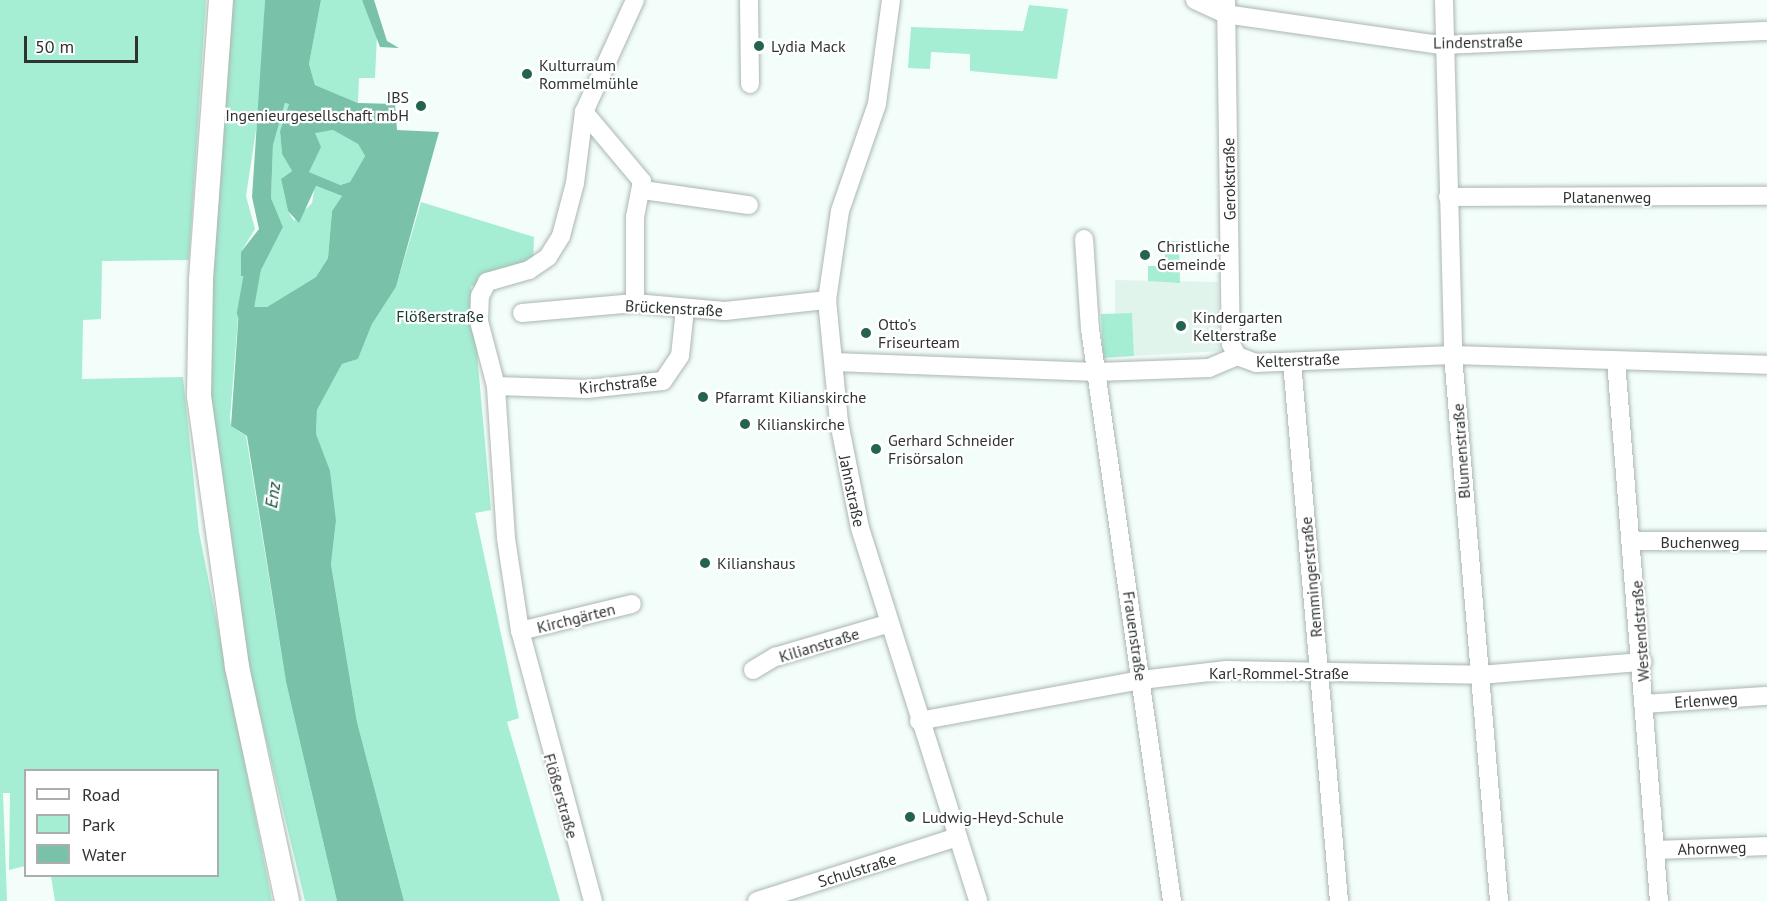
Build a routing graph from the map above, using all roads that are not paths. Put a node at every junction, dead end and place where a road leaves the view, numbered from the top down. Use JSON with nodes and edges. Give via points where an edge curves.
{"nodes":[{"id":1,"x":221,"y":0,"type":"edge"},
{"id":2,"x":635,"y":0,"type":"edge"},
{"id":3,"x":749,"y":0,"type":"edge"},
{"id":4,"x":891,"y":0,"type":"edge"},
{"id":5,"x":1195,"y":0,"type":"edge"},
{"id":6,"x":1444,"y":0,"type":"edge"},
{"id":7,"x":1225,"y":7,"type":"edge"},
{"id":8,"x":1767,"y":31,"type":"edge"},
{"id":9,"x":1441,"y":45,"type":"junction"},
{"id":10,"x":750,"y":84,"type":"dead end"},
{"id":11,"x":585,"y":112,"type":"junction"},
{"id":12,"x":643,"y":190,"type":"junction"},
{"id":13,"x":1767,"y":196,"type":"edge"},
{"id":14,"x":1448,"y":197,"type":"junction"},
{"id":15,"x":749,"y":205,"type":"dead end"},
{"id":16,"x":1084,"y":239,"type":"dead end"},
{"id":17,"x":827,"y":300,"type":"junction"},
{"id":18,"x":635,"y":303,"type":"junction"},
{"id":19,"x":685,"y":309,"type":"junction"},
{"id":20,"x":522,"y":313,"type":"dead end"},
{"id":21,"x":1453,"y":354,"type":"junction"},
{"id":22,"x":1237,"y":356,"type":"junction"},
{"id":23,"x":1616,"y":361,"type":"junction"},
{"id":24,"x":834,"y":362,"type":"junction"},
{"id":25,"x":1292,"y":362,"type":"junction"},
{"id":26,"x":1767,"y":365,"type":"edge"},
{"id":27,"x":1096,"y":372,"type":"junction"},
{"id":28,"x":496,"y":386,"type":"junction"},
{"id":29,"x":1634,"y":541,"type":"junction"},
{"id":30,"x":1767,"y":542,"type":"edge"},
{"id":31,"x":632,"y":604,"type":"dead end"},
{"id":32,"x":887,"y":624,"type":"junction"},
{"id":33,"x":520,"y":631,"type":"junction"},
{"id":34,"x":1642,"y":662,"type":"junction"},
{"id":35,"x":753,"y":670,"type":"dead end"},
{"id":36,"x":1319,"y":674,"type":"junction"},
{"id":37,"x":1479,"y":675,"type":"junction"},
{"id":38,"x":1141,"y":680,"type":"junction"},
{"id":39,"x":1767,"y":696,"type":"edge"},
{"id":40,"x":1645,"y":704,"type":"junction"},
{"id":41,"x":919,"y":721,"type":"junction"},
{"id":42,"x":957,"y":837,"type":"junction"},
{"id":43,"x":1767,"y":846,"type":"edge"},
{"id":44,"x":1657,"y":850,"type":"junction"},
{"id":45,"x":288,"y":901,"type":"edge"},
{"id":46,"x":593,"y":901,"type":"edge"},
{"id":47,"x":757,"y":901,"type":"edge"},
{"id":48,"x":978,"y":901,"type":"edge"},
{"id":49,"x":1172,"y":901,"type":"edge"},
{"id":50,"x":1339,"y":901,"type":"edge"},
{"id":51,"x":1499,"y":901,"type":"edge"},
{"id":52,"x":1659,"y":901,"type":"edge"}],
"edges":[{"from":1,"to":45,"type":"main road","via":[[201,282],[199,396],[235,655]]},
{"from":2,"to":11,"type":"street","name":"Flößerstraße"},
{"from":3,"to":10,"type":"street"},
{"from":4,"to":17,"type":"street","name":"Jahnstraße","via":[[877,104],[840,211]]},
{"from":5,"to":7,"type":"street","name":"Lindenstraße"},
{"from":6,"to":9,"type":"street","name":"Blumenstraße"},
{"from":7,"to":9,"type":"street","name":"Lindenstraße"},
{"from":7,"to":22,"type":"street","name":"Gerokstraße","via":[[1231,344]]},
{"from":8,"to":9,"type":"street","name":"Lindenstraße"},
{"from":9,"to":14,"type":"street","name":"Blumenstraße"},
{"from":11,"to":12,"type":"street","via":[[642,181]]},
{"from":11,"to":28,"type":"street","name":"Flößerstraße","via":[[561,236],[548,257],[529,270],[487,282],[480,296],[479,321]]},
{"from":12,"to":15,"type":"street"},
{"from":12,"to":18,"type":"street","via":[[635,217]]},
{"from":13,"to":14,"type":"street","name":"Platanenweg"},
{"from":14,"to":21,"type":"street","name":"Blumenstraße"},
{"from":16,"to":27,"type":"street","name":"Frauenstraße"},
{"from":17,"to":19,"type":"street","name":"Brückenstraße","via":[[763,309]]},
{"from":17,"to":24,"type":"street","name":"Jahnstraße"},
{"from":18,"to":19,"type":"street","name":"Brückenstraße"},
{"from":18,"to":20,"type":"street","name":"Brückenstraße"},
{"from":19,"to":28,"type":"street","name":"Kirchstraße","via":[[680,356],[663,381],[587,389]]},
{"from":21,"to":23,"type":"street","name":"Kelterstraße"},
{"from":21,"to":25,"type":"street","name":"Kelterstraße"},
{"from":21,"to":37,"type":"street","name":"Blumenstraße"},
{"from":22,"to":25,"type":"street","name":"Kelterstraße","via":[[1256,363]]},
{"from":22,"to":27,"type":"street","name":"Kelterstraße","via":[[1209,368]]},
{"from":23,"to":26,"type":"street","name":"Kelterstraße"},
{"from":23,"to":29,"type":"street","name":"Westendstraße"},
{"from":24,"to":27,"type":"street","name":"Kelterstraße"},
{"from":24,"to":32,"type":"street","name":"Jahnstraße","via":[[845,460]]},
{"from":25,"to":36,"type":"street","name":"Remmingerstraße"},
{"from":27,"to":38,"type":"street","name":"Frauenstraße"},
{"from":28,"to":33,"type":"street","name":"Flößerstraße","via":[[506,538]]},
{"from":29,"to":30,"type":"street","name":"Buchenweg"},
{"from":29,"to":34,"type":"street","name":"Westendstraße"},
{"from":31,"to":33,"type":"street","name":"Kirchgärten"},
{"from":32,"to":35,"type":"street","name":"Kilianstraße","via":[[775,657]]},
{"from":32,"to":41,"type":"street","name":"Jahnstraße"},
{"from":33,"to":46,"type":"street","name":"Flößerstraße"},
{"from":34,"to":37,"type":"street","name":"Karl-Rommel-Straße"},
{"from":34,"to":40,"type":"street","name":"Westendstraße"},
{"from":36,"to":37,"type":"street","name":"Karl-Rommel-Straße"},
{"from":36,"to":38,"type":"street","name":"Karl-Rommel-Straße","via":[[1226,670]]},
{"from":36,"to":50,"type":"street","name":"Remmingerstraße"},
{"from":37,"to":51,"type":"street","name":"Blumenstraße"},
{"from":38,"to":41,"type":"street","name":"Karl-Rommel-Straße"},
{"from":38,"to":49,"type":"street","name":"Frauenstraße"},
{"from":39,"to":40,"type":"street","name":"Erlenweg"},
{"from":40,"to":44,"type":"street","name":"Westendstraße"},
{"from":41,"to":42,"type":"street","name":"Jahnstraße"},
{"from":42,"to":47,"type":"street","name":"Schulstraße"},
{"from":42,"to":48,"type":"street","name":"Jahnstraße"},
{"from":43,"to":44,"type":"street","name":"Ahornweg"},
{"from":44,"to":52,"type":"street","name":"Westendstraße"}]}
